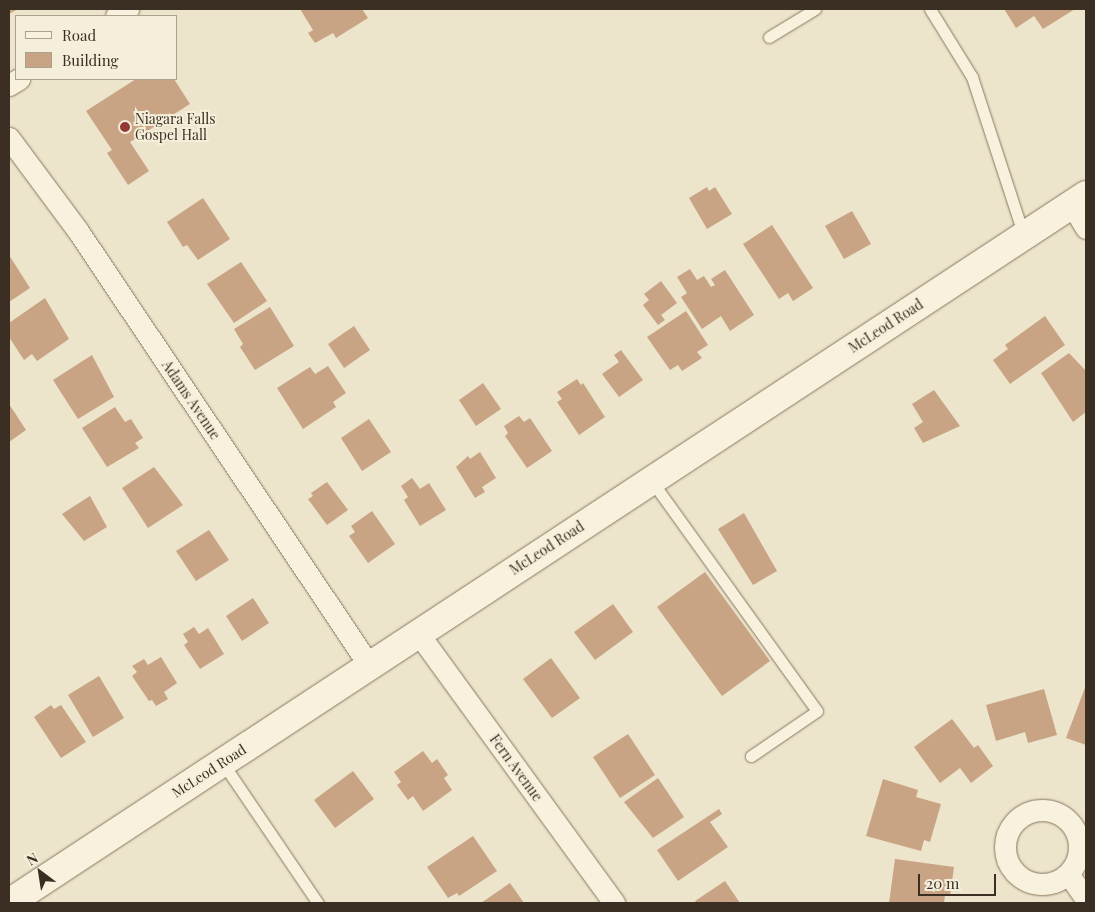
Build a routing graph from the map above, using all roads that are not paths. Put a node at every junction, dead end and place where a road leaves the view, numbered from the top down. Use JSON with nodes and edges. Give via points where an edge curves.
{"nodes":[{"id":1,"x":815,"y":9,"type":"edge"},
{"id":2,"x":930,"y":9,"type":"edge"},
{"id":3,"x":769,"y":37,"type":"dead end"},
{"id":4,"x":9,"y":138,"type":"edge"},
{"id":5,"x":1079,"y":200,"type":"edge"},
{"id":6,"x":1086,"y":228,"type":"edge"},
{"id":7,"x":1024,"y":236,"type":"junction"},
{"id":8,"x":651,"y":480,"type":"junction"},
{"id":9,"x":418,"y":633,"type":"junction"},
{"id":10,"x":369,"y":665,"type":"junction"},
{"id":11,"x":750,"y":756,"type":"dead end"},
{"id":12,"x":222,"y":762,"type":"junction"},
{"id":13,"x":1069,"y":874,"type":"dead end"},
{"id":14,"x":1086,"y":898,"type":"edge"},
{"id":15,"x":9,"y":903,"type":"edge"},
{"id":16,"x":318,"y":903,"type":"edge"},
{"id":17,"x":614,"y":903,"type":"edge"}],
"edges":[{"from":1,"to":3,"type":"lane"},
{"from":2,"to":7,"type":"lane","via":[[972,77]]},
{"from":4,"to":10,"type":"street","name":"Adams Avenue","via":[[78,231]]},
{"from":5,"to":6,"type":"street"},
{"from":5,"to":7,"type":"main road","name":"McLeod Road"},
{"from":7,"to":8,"type":"main road","name":"McLeod Road"},
{"from":8,"to":9,"type":"main road","name":"McLeod Road"},
{"from":8,"to":11,"type":"lane","via":[[817,711]]},
{"from":9,"to":10,"type":"main road","name":"McLeod Road"},
{"from":9,"to":17,"type":"street","name":"Fern Avenue"},
{"from":10,"to":12,"type":"main road","name":"McLeod Road"},
{"from":12,"to":15,"type":"main road","name":"McLeod Road"},
{"from":12,"to":16,"type":"lane"},
{"from":13,"to":14,"type":"street"}]}
